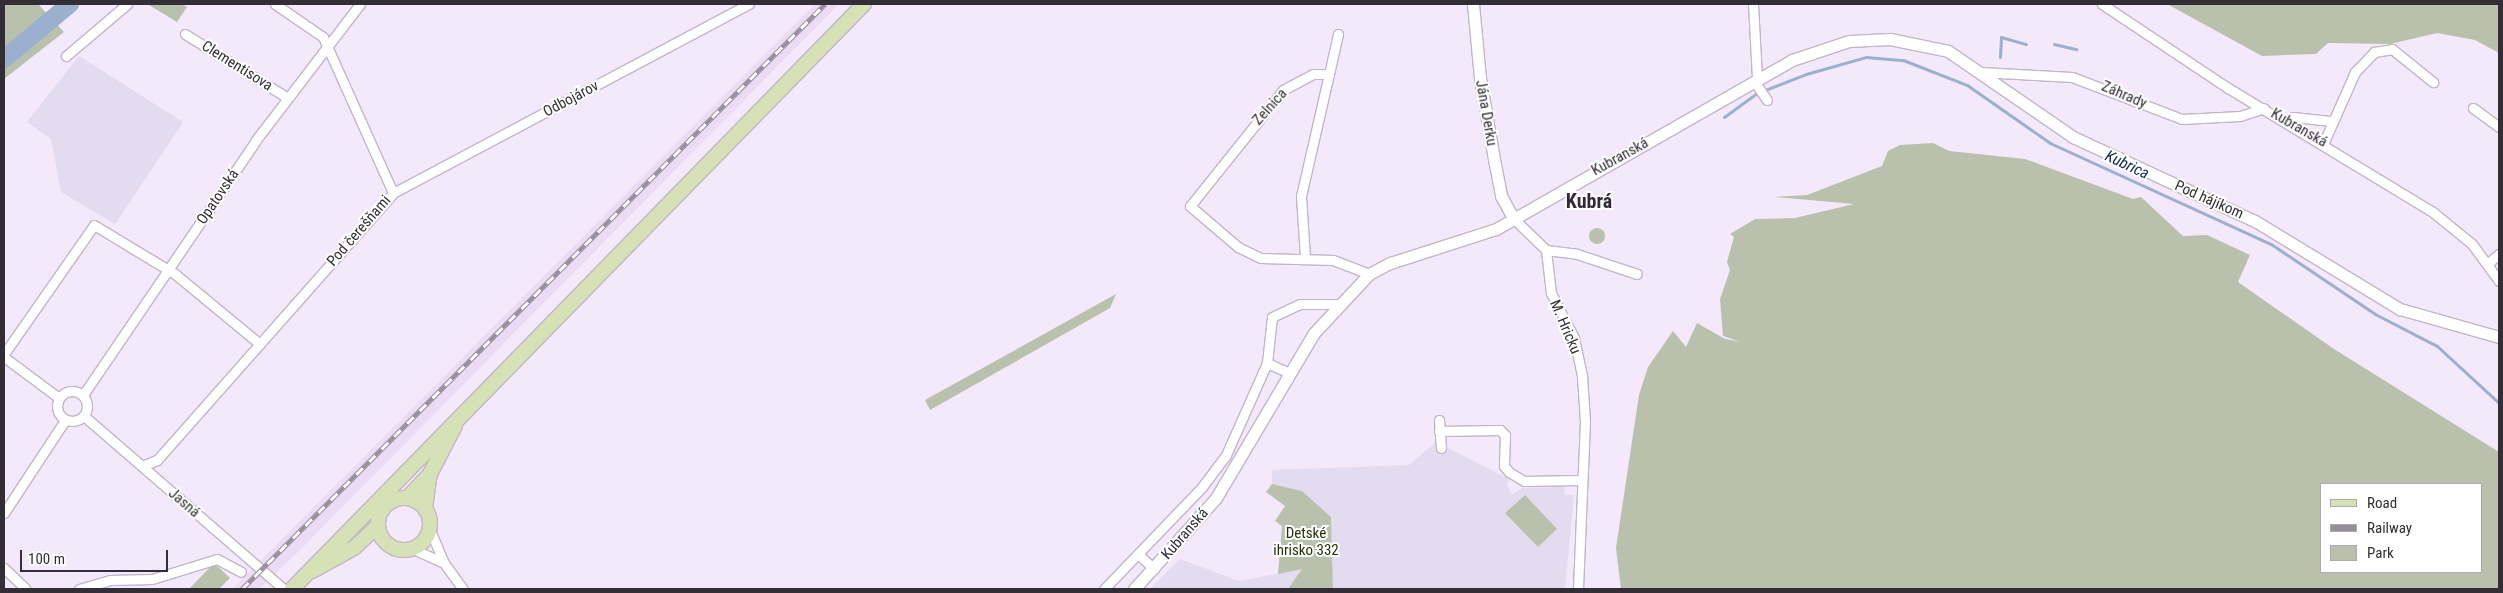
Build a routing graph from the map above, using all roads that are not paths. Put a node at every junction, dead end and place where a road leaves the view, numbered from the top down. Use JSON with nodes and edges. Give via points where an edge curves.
{"nodes":[{"id":1,"x":127,"y":4,"type":"edge"},
{"id":2,"x":276,"y":4,"type":"edge"},
{"id":3,"x":360,"y":4,"type":"edge"},
{"id":4,"x":749,"y":4,"type":"edge"},
{"id":5,"x":864,"y":4,"type":"edge"},
{"id":6,"x":1473,"y":4,"type":"edge"},
{"id":7,"x":1753,"y":4,"type":"edge"},
{"id":8,"x":2102,"y":4,"type":"edge"},
{"id":9,"x":185,"y":34,"type":"dead end"},
{"id":10,"x":1338,"y":34,"type":"dead end"},
{"id":11,"x":326,"y":48,"type":"junction"},
{"id":12,"x":66,"y":56,"type":"dead end"},
{"id":13,"x":1982,"y":72,"type":"junction"},
{"id":14,"x":1329,"y":74,"type":"junction"},
{"id":15,"x":1756,"y":82,"type":"junction"},
{"id":16,"x":2433,"y":82,"type":"dead end"},
{"id":17,"x":288,"y":98,"type":"junction"},
{"id":18,"x":1764,"y":98,"type":"dead end"},
{"id":19,"x":2264,"y":108,"type":"junction"},
{"id":20,"x":2473,"y":108,"type":"dead end"},
{"id":21,"x":2288,"y":121,"type":"junction"},
{"id":22,"x":2330,"y":121,"type":"junction"},
{"id":23,"x":2499,"y":127,"type":"edge"},
{"id":24,"x":2324,"y":142,"type":"junction"},
{"id":25,"x":393,"y":193,"type":"junction"},
{"id":26,"x":1513,"y":218,"type":"junction"},
{"id":27,"x":1546,"y":250,"type":"junction"},
{"id":28,"x":2499,"y":254,"type":"edge"},
{"id":29,"x":1305,"y":258,"type":"junction"},
{"id":30,"x":2487,"y":264,"type":"junction"},
{"id":31,"x":170,"y":270,"type":"junction"},
{"id":32,"x":1369,"y":274,"type":"junction"},
{"id":33,"x":1637,"y":274,"type":"dead end"},
{"id":34,"x":2499,"y":280,"type":"edge"},
{"id":35,"x":1336,"y":304,"type":"junction"},
{"id":36,"x":2499,"y":336,"type":"edge"},
{"id":37,"x":260,"y":344,"type":"junction"},
{"id":38,"x":4,"y":356,"type":"edge"},
{"id":39,"x":1267,"y":363,"type":"junction"},
{"id":40,"x":1289,"y":373,"type":"junction"},
{"id":41,"x":83,"y":395,"type":"junction"},
{"id":42,"x":59,"y":398,"type":"junction"},
{"id":43,"x":471,"y":406,"type":"junction"},
{"id":44,"x":1246,"y":415,"type":"junction"},
{"id":45,"x":84,"y":416,"type":"junction"},
{"id":46,"x":65,"y":420,"type":"junction"},
{"id":47,"x":1438,"y":420,"type":"dead end"},
{"id":48,"x":1262,"y":423,"type":"junction"},
{"id":49,"x":1439,"y":431,"type":"junction"},
{"id":50,"x":1441,"y":448,"type":"dead end"},
{"id":51,"x":142,"y":466,"type":"junction"},
{"id":52,"x":430,"y":474,"type":"junction"},
{"id":53,"x":1581,"y":480,"type":"junction"},
{"id":54,"x":1202,"y":487,"type":"junction"},
{"id":55,"x":407,"y":498,"type":"junction"},
{"id":56,"x":1216,"y":498,"type":"junction"},
{"id":57,"x":425,"y":508,"type":"junction"},
{"id":58,"x":4,"y":513,"type":"edge"},
{"id":59,"x":378,"y":526,"type":"junction"},
{"id":60,"x":430,"y":530,"type":"junction"},
{"id":61,"x":387,"y":544,"type":"junction"},
{"id":62,"x":354,"y":548,"type":"junction"},
{"id":63,"x":413,"y":549,"type":"junction"},
{"id":64,"x":1138,"y":554,"type":"junction"},
{"id":65,"x":444,"y":563,"type":"junction"},
{"id":66,"x":4,"y":568,"type":"edge"},
{"id":67,"x":1154,"y":569,"type":"junction"},
{"id":68,"x":241,"y":572,"type":"dead end"},
{"id":69,"x":307,"y":574,"type":"junction"},
{"id":70,"x":291,"y":588,"type":"edge"},
{"id":71,"x":26,"y":589,"type":"edge"},
{"id":72,"x":79,"y":589,"type":"edge"},
{"id":73,"x":463,"y":589,"type":"edge"},
{"id":74,"x":1104,"y":589,"type":"edge"},
{"id":75,"x":1134,"y":589,"type":"edge"},
{"id":76,"x":1578,"y":589,"type":"edge"}],
"edges":[{"from":1,"to":12,"type":"street"},
{"from":2,"to":11,"type":"street","name":"Pod čerešňami","via":[[323,37]]},
{"from":3,"to":11,"type":"street","name":"Opatovská"},
{"from":4,"to":25,"type":"street","name":"Odbojárov"},
{"from":5,"to":43,"type":"main road"},
{"from":6,"to":26,"type":"street","name":"Jána Derku","via":[[1480,78],[1494,159],[1501,196]]},
{"from":7,"to":15,"type":"street"},
{"from":8,"to":19,"type":"street","name":"Kubranská"},
{"from":9,"to":17,"type":"street","name":"Clementisova"},
{"from":10,"to":14,"type":"street"},
{"from":11,"to":17,"type":"street","name":"Opatovská"},
{"from":11,"to":25,"type":"street","name":"Pod čerešňami"},
{"from":13,"to":15,"type":"street","name":"Pod hájikom","via":[[1934,45],[1870,39],[1824,47]]},
{"from":13,"to":19,"type":"street","name":"Záhrady","via":[[2072,77],[2182,119],[2240,116]]},
{"from":13,"to":36,"type":"street","name":"Pod hájikom","via":[[2087,145],[2255,221],[2400,309]]},
{"from":14,"to":29,"type":"street","via":[[1301,196]]},
{"from":14,"to":29,"type":"street","name":"Zelnica","via":[[1313,74],[1283,90],[1190,206],[1238,247],[1261,258]]},
{"from":15,"to":18,"type":"street"},
{"from":15,"to":26,"type":"street","name":"Kubranská"},
{"from":16,"to":22,"type":"street","via":[[2392,49],[2380,50],[2363,60]]},
{"from":17,"to":31,"type":"street","name":"Opatovská"},
{"from":19,"to":21,"type":"street","name":"Kubranská"},
{"from":20,"to":23,"type":"street"},
{"from":21,"to":22,"type":"street","via":[[2293,118]]},
{"from":21,"to":24,"type":"street","name":"Kubranská"},
{"from":22,"to":24,"type":"street"},
{"from":24,"to":30,"type":"street","name":"Kubranská","via":[[2434,213],[2472,244]]},
{"from":25,"to":37,"type":"street","name":"Pod čerešňami"},
{"from":26,"to":27,"type":"street"},
{"from":26,"to":32,"type":"street","name":"Kubranská","via":[[1482,234],[1396,261]]},
{"from":27,"to":33,"type":"street","via":[[1577,254]]},
{"from":27,"to":53,"type":"street","name":"M. Hricku","via":[[1551,292],[1574,338],[1582,377]]},
{"from":28,"to":30,"type":"street"},
{"from":29,"to":32,"type":"street","name":"Zelnica","via":[[1350,264]]},
{"from":30,"to":34,"type":"street","name":"Kubranská"},
{"from":31,"to":37,"type":"street"},
{"from":31,"to":38,"type":"street","via":[[94,225]]},
{"from":31,"to":41,"type":"street","name":"Opatovská"},
{"from":32,"to":35,"type":"street","name":"Kubranská"},
{"from":35,"to":39,"type":"street","name":"Kubranská","via":[[1300,304],[1276,313],[1269,322]]},
{"from":35,"to":40,"type":"street","name":"Kubranská"},
{"from":37,"to":51,"type":"street","name":"Pod čerešňami","via":[[157,460]]},
{"from":38,"to":42,"type":"street"},
{"from":39,"to":40,"type":"street"},
{"from":39,"to":44,"type":"street","name":"Kubranská"},
{"from":40,"to":48,"type":"street","name":"Kubranská"},
{"from":41,"to":42,"type":"street","via":[[70,391]]},
{"from":41,"to":45,"type":"street","via":[[88,408]]},
{"from":42,"to":46,"type":"street","via":[[58,413]]},
{"from":43,"to":52,"type":"main road"},
{"from":43,"to":69,"type":"main road"},
{"from":44,"to":48,"type":"street"},
{"from":44,"to":54,"type":"street","name":"Kubranská","via":[[1226,455]]},
{"from":45,"to":46,"type":"street"},
{"from":45,"to":51,"type":"street","name":"Jasná"},
{"from":46,"to":58,"type":"street"},
{"from":47,"to":49,"type":"street"},
{"from":48,"to":56,"type":"street","name":"Kubranská"},
{"from":49,"to":50,"type":"street"},
{"from":49,"to":53,"type":"street","via":[[1500,430],[1505,435],[1504,466],[1524,481]]},
{"from":51,"to":70,"type":"street","name":"Jasná"},
{"from":52,"to":55,"type":"main road"},
{"from":52,"to":57,"type":"main road"},
{"from":53,"to":76,"type":"street","name":"M. Hricku"},
{"from":54,"to":56,"type":"street","name":"Kubranská"},
{"from":54,"to":64,"type":"street","name":"Kubranská"},
{"from":55,"to":57,"type":"main road"},
{"from":55,"to":59,"type":"main road","via":[[386,506]]},
{"from":56,"to":67,"type":"street","name":"Kubranská"},
{"from":57,"to":60,"type":"main road"},
{"from":59,"to":61,"type":"main road"},
{"from":59,"to":62,"type":"main road"},
{"from":60,"to":63,"type":"main road"},
{"from":60,"to":65,"type":"street"},
{"from":61,"to":62,"type":"main road"},
{"from":61,"to":63,"type":"main road"},
{"from":62,"to":69,"type":"main road"},
{"from":63,"to":65,"type":"street"},
{"from":64,"to":67,"type":"street","name":"Kubranská"},
{"from":64,"to":74,"type":"street","name":"Kubranská"},
{"from":65,"to":73,"type":"street"},
{"from":66,"to":71,"type":"street"},
{"from":67,"to":75,"type":"street","name":"Kubranská"},
{"from":68,"to":72,"type":"street","via":[[217,559],[152,579],[110,580]]},
{"from":69,"to":70,"type":"main road"}]}
